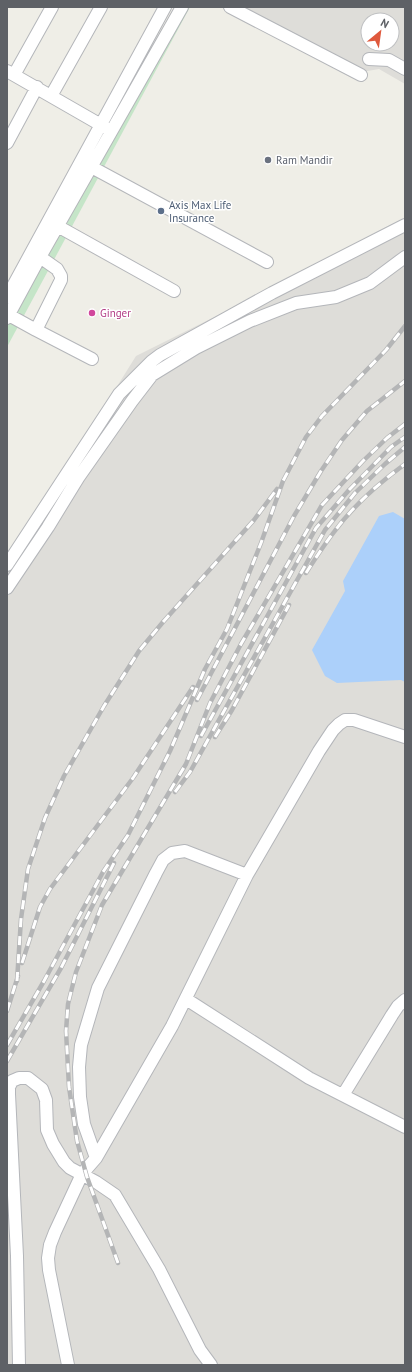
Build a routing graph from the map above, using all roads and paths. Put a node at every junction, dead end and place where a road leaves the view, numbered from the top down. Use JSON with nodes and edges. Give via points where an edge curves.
{"nodes":[{"id":1,"x":52,"y":7,"type":"edge"},
{"id":2,"x":101,"y":7,"type":"edge"},
{"id":3,"x":165,"y":7,"type":"edge"},
{"id":4,"x":182,"y":7,"type":"edge"},
{"id":5,"x":230,"y":7,"type":"edge"},
{"id":6,"x":369,"y":59,"type":"dead end"},
{"id":7,"x":405,"y":69,"type":"edge"},
{"id":8,"x":10,"y":73,"type":"edge"},
{"id":9,"x":361,"y":75,"type":"dead end"},
{"id":10,"x":37,"y":87,"type":"junction"},
{"id":11,"x":51,"y":96,"type":"junction"},
{"id":12,"x":106,"y":128,"type":"junction"},
{"id":13,"x":7,"y":143,"type":"edge"},
{"id":14,"x":86,"y":164,"type":"junction"},
{"id":15,"x":53,"y":224,"type":"junction"},
{"id":16,"x":405,"y":225,"type":"edge"},
{"id":17,"x":40,"y":257,"type":"junction"},
{"id":18,"x":405,"y":257,"type":"edge"},
{"id":19,"x":267,"y":262,"type":"dead end"},
{"id":20,"x":174,"y":290,"type":"dead end"},
{"id":21,"x":7,"y":297,"type":"edge"},
{"id":22,"x":8,"y":315,"type":"edge"},
{"id":23,"x":36,"y":330,"type":"junction"},
{"id":24,"x":92,"y":359,"type":"dead end"},
{"id":25,"x":118,"y":394,"type":"junction"},
{"id":26,"x":132,"y":401,"type":"junction"},
{"id":27,"x":7,"y":565,"type":"edge"},
{"id":28,"x":7,"y":588,"type":"edge"},
{"id":29,"x":405,"y":737,"type":"edge"},
{"id":30,"x":247,"y":874,"type":"junction"},
{"id":31,"x":186,"y":999,"type":"junction"},
{"id":32,"x":405,"y":1000,"type":"edge"},
{"id":33,"x":342,"y":1095,"type":"junction"},
{"id":34,"x":405,"y":1127,"type":"edge"},
{"id":35,"x":96,"y":1158,"type":"junction"},
{"id":36,"x":82,"y":1174,"type":"junction"},
{"id":37,"x":19,"y":1365,"type":"edge"},
{"id":38,"x":68,"y":1365,"type":"edge"},
{"id":39,"x":211,"y":1365,"type":"edge"}],
"edges":[{"from":1,"to":8,"type":"street"},
{"from":2,"to":11,"type":"street"},
{"from":3,"to":12,"type":"street"},
{"from":4,"to":12,"type":"street"},
{"from":5,"to":9,"type":"street"},
{"from":6,"to":7,"type":"street","via":[[389,60]]},
{"from":8,"to":10,"type":"street"},
{"from":10,"to":11,"type":"street"},
{"from":10,"to":13,"type":"street"},
{"from":11,"to":12,"type":"street"},
{"from":12,"to":14,"type":"street"},
{"from":14,"to":15,"type":"street"},
{"from":14,"to":19,"type":"street"},
{"from":15,"to":17,"type":"street"},
{"from":15,"to":20,"type":"street"},
{"from":15,"to":21,"type":"street"},
{"from":16,"to":25,"type":"street","via":[[160,354]]},
{"from":17,"to":22,"type":"street"},
{"from":17,"to":23,"type":"street","via":[[57,269],[61,276]]},
{"from":18,"to":26,"type":"street","via":[[370,283],[336,297],[296,304],[250,321],[196,348],[152,375]]},
{"from":22,"to":23,"type":"street"},
{"from":23,"to":24,"type":"street"},
{"from":25,"to":26,"type":"street"},
{"from":25,"to":27,"type":"street"},
{"from":26,"to":28,"type":"street","via":[[78,478]]},
{"from":29,"to":30,"type":"street","via":[[354,720],[345,720],[339,724],[319,751]]},
{"from":30,"to":31,"type":"street"},
{"from":30,"to":35,"type":"street","via":[[185,851],[172,853],[163,860],[156,873],[98,988],[81,1045],[80,1098],[84,1124]]},
{"from":31,"to":33,"type":"street","via":[[309,1078]]},
{"from":31,"to":35,"type":"street"},
{"from":32,"to":33,"type":"street","via":[[392,1015]]},
{"from":33,"to":34,"type":"street"},
{"from":35,"to":36,"type":"street"},
{"from":36,"to":37,"type":"street","via":[[64,1162],[52,1144],[47,1130],[46,1100],[42,1089],[28,1078],[12,1081],[9,1094],[17,1256]]},
{"from":36,"to":38,"type":"street","via":[[54,1232],[48,1258]]},
{"from":36,"to":39,"type":"street","via":[[115,1195],[159,1269],[200,1350]]}]}
